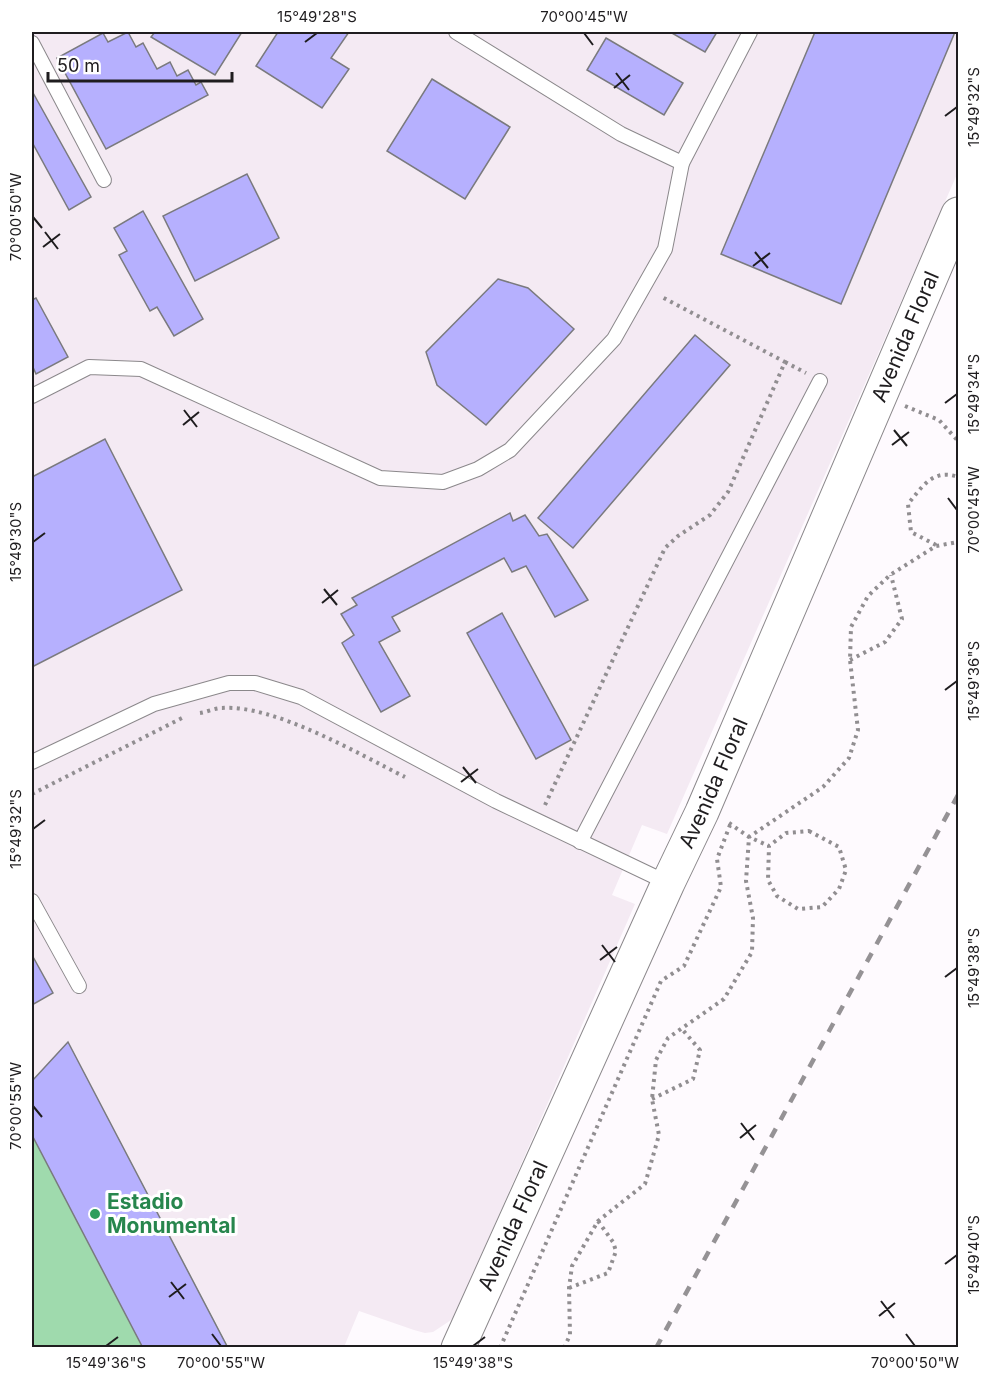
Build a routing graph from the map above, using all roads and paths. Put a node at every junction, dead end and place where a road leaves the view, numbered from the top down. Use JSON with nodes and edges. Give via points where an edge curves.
{"nodes":[{"id":1,"x":456,"y":32,"type":"edge"},
{"id":2,"x":750,"y":32,"type":"edge"},
{"id":3,"x":32,"y":43,"type":"edge"},
{"id":4,"x":682,"y":163,"type":"junction"},
{"id":5,"x":104,"y":180,"type":"dead end"},
{"id":6,"x":958,"y":214,"type":"edge"},
{"id":7,"x":643,"y":288,"type":"junction"},
{"id":8,"x":820,"y":381,"type":"dead end"},
{"id":9,"x":32,"y":396,"type":"edge"},
{"id":10,"x":902,"y":405,"type":"dead end"},
{"id":11,"x":958,"y":441,"type":"edge"},
{"id":12,"x":958,"y":477,"type":"edge"},
{"id":13,"x":958,"y":542,"type":"edge"},
{"id":14,"x":936,"y":546,"type":"junction"},
{"id":15,"x":890,"y":575,"type":"junction"},
{"id":16,"x":850,"y":660,"type":"junction"},
{"id":17,"x":32,"y":762,"type":"edge"},
{"id":18,"x":414,"y":781,"type":"dead end"},
{"id":19,"x":32,"y":794,"type":"edge"},
{"id":20,"x":538,"y":821,"type":"junction"},
{"id":21,"x":749,"y":837,"type":"junction"},
{"id":22,"x":580,"y":842,"type":"junction"},
{"id":23,"x":769,"y":846,"type":"junction"},
{"id":24,"x":668,"y":883,"type":"junction"},
{"id":25,"x":32,"y":901,"type":"edge"},
{"id":26,"x":79,"y":986,"type":"dead end"},
{"id":27,"x":681,"y":1028,"type":"junction"},
{"id":28,"x":652,"y":1099,"type":"junction"},
{"id":29,"x":598,"y":1221,"type":"junction"},
{"id":30,"x":569,"y":1288,"type":"junction"},
{"id":31,"x":458,"y":1347,"type":"edge"},
{"id":32,"x":564,"y":1347,"type":"edge"}],
"edges":[{"from":1,"to":4,"type":"lane","via":[[621,134]]},
{"from":2,"to":4,"type":"lane"},
{"from":3,"to":5,"type":"lane"},
{"from":4,"to":7,"type":"lane","via":[[665,249]]},
{"from":6,"to":24,"type":"street","name":"Avenida Floral"},
{"from":7,"to":9,"type":"lane","via":[[614,339],[510,450],[478,469],[443,482],[380,478],[141,369],[89,367]]},
{"from":7,"to":20,"type":"path","via":[[785,362],[728,492],[710,515],[665,548]]},
{"from":8,"to":22,"type":"lane"},
{"from":10,"to":11,"type":"path","via":[[939,420]]},
{"from":12,"to":14,"type":"path","via":[[950,474],[928,479],[908,504],[911,532]]},
{"from":13,"to":14,"type":"path"},
{"from":14,"to":15,"type":"path"},
{"from":15,"to":16,"type":"path","via":[[868,596],[851,627]]},
{"from":15,"to":16,"type":"path","via":[[902,619],[885,642]]},
{"from":16,"to":21,"type":"path","via":[[858,730],[849,758],[822,787]]},
{"from":17,"to":20,"type":"lane","via":[[154,704],[229,683],[255,683],[301,697]]},
{"from":18,"to":19,"type":"path","via":[[297,725],[260,712],[223,708],[185,717]]},
{"from":20,"to":22,"type":"lane"},
{"from":21,"to":23,"type":"path"},
{"from":21,"to":27,"type":"path","via":[[746,880],[753,918],[752,952],[724,999]]},
{"from":22,"to":24,"type":"lane"},
{"from":23,"to":23,"type":"path","via":[[786,833],[809,831],[839,846],[846,870],[839,889],[822,907],[798,909],[777,896],[768,880]]},
{"from":24,"to":31,"type":"street","name":"Avenida Floral"},
{"from":25,"to":26,"type":"lane"},
{"from":27,"to":28,"type":"path","via":[[668,1038],[656,1060]]},
{"from":27,"to":28,"type":"path","via":[[700,1050],[693,1079]]},
{"from":28,"to":29,"type":"path","via":[[658,1135],[645,1184]]},
{"from":29,"to":30,"type":"path","via":[[572,1266]]},
{"from":29,"to":30,"type":"path","via":[[616,1251],[608,1273]]},
{"from":30,"to":32,"type":"path","via":[[570,1335]]}]}
